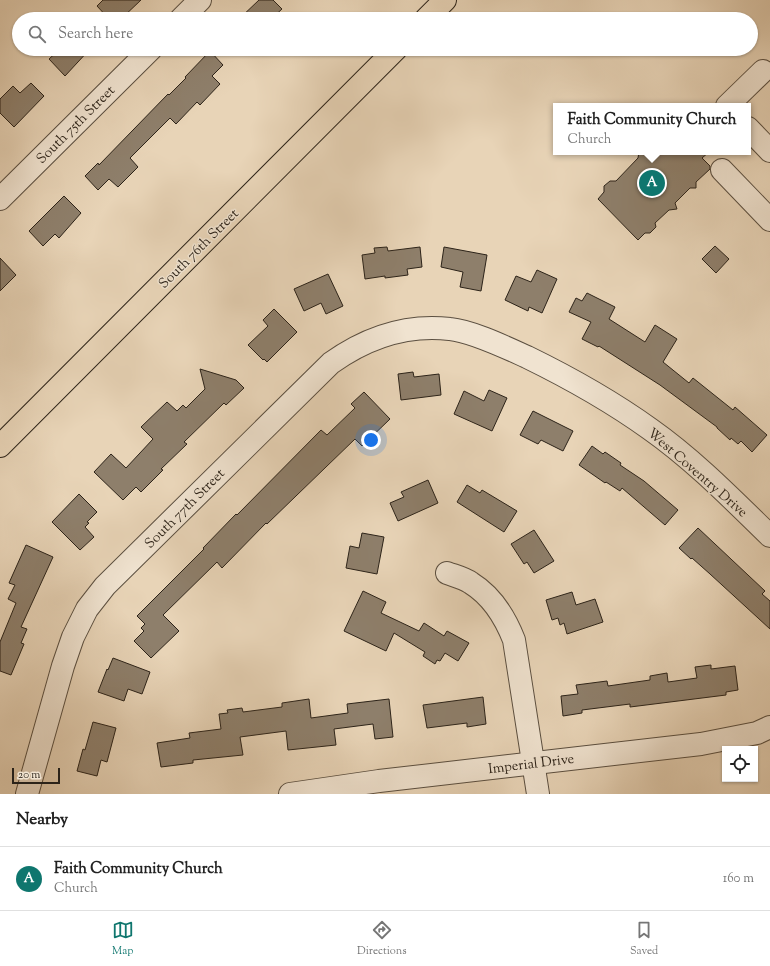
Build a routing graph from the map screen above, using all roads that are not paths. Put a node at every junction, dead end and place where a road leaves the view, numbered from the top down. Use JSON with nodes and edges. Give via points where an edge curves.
{"nodes":[{"id":1,"x":200,"y":0,"type":"edge"},
{"id":2,"x":442,"y":1,"type":"edge"},
{"id":3,"x":188,"y":12,"type":"edge"},
{"id":4,"x":432,"y":12,"type":"edge"},
{"id":5,"x":144,"y":56,"type":"edge"},
{"id":6,"x":389,"y":56,"type":"edge"},
{"id":7,"x":768,"y":71,"type":"edge"},
{"id":8,"x":731,"y":103,"type":"edge"},
{"id":9,"x":751,"y":131,"type":"edge"},
{"id":10,"x":770,"y":151,"type":"edge"},
{"id":11,"x":722,"y":170,"type":"dead end"},
{"id":12,"x":0,"y":199,"type":"edge"},
{"id":13,"x":770,"y":220,"type":"edge"},
{"id":14,"x":452,"y":329,"type":"joint"},
{"id":15,"x":0,"y":446,"type":"edge"},
{"id":16,"x":770,"y":536,"type":"edge"},
{"id":17,"x":448,"y":573,"type":"dead end"},
{"id":18,"x":770,"y":727,"type":"edge"},
{"id":19,"x":532,"y":763,"type":"junction"},
{"id":20,"x":27,"y":794,"type":"edge"},
{"id":21,"x":290,"y":794,"type":"edge"},
{"id":22,"x":538,"y":794,"type":"edge"}],
"edges":[{"from":1,"to":3,"type":"street"},
{"from":2,"to":4,"type":"main road"},
{"from":5,"to":12,"type":"street","name":"South 75th Street"},
{"from":6,"to":15,"type":"main road","name":"South 76th Street"},
{"from":7,"to":8,"type":"street"},
{"from":9,"to":10,"type":"street"},
{"from":11,"to":13,"type":"street"},
{"from":14,"to":16,"type":"street","name":"West Coventry Drive","via":[[508,348],[606,399],[651,429],[685,457]]},
{"from":14,"to":20,"type":"street","name":"South 77th Street","via":[[414,329],[378,337],[358,345],[331,363],[105,586],[87,609],[62,666]]},
{"from":17,"to":19,"type":"street","via":[[470,582],[488,596],[507,623],[514,640]]},
{"from":18,"to":19,"type":"street","name":"Imperial Drive","via":[[701,744]]},
{"from":19,"to":21,"type":"street","name":"Imperial Drive"},
{"from":19,"to":22,"type":"street"}]}
